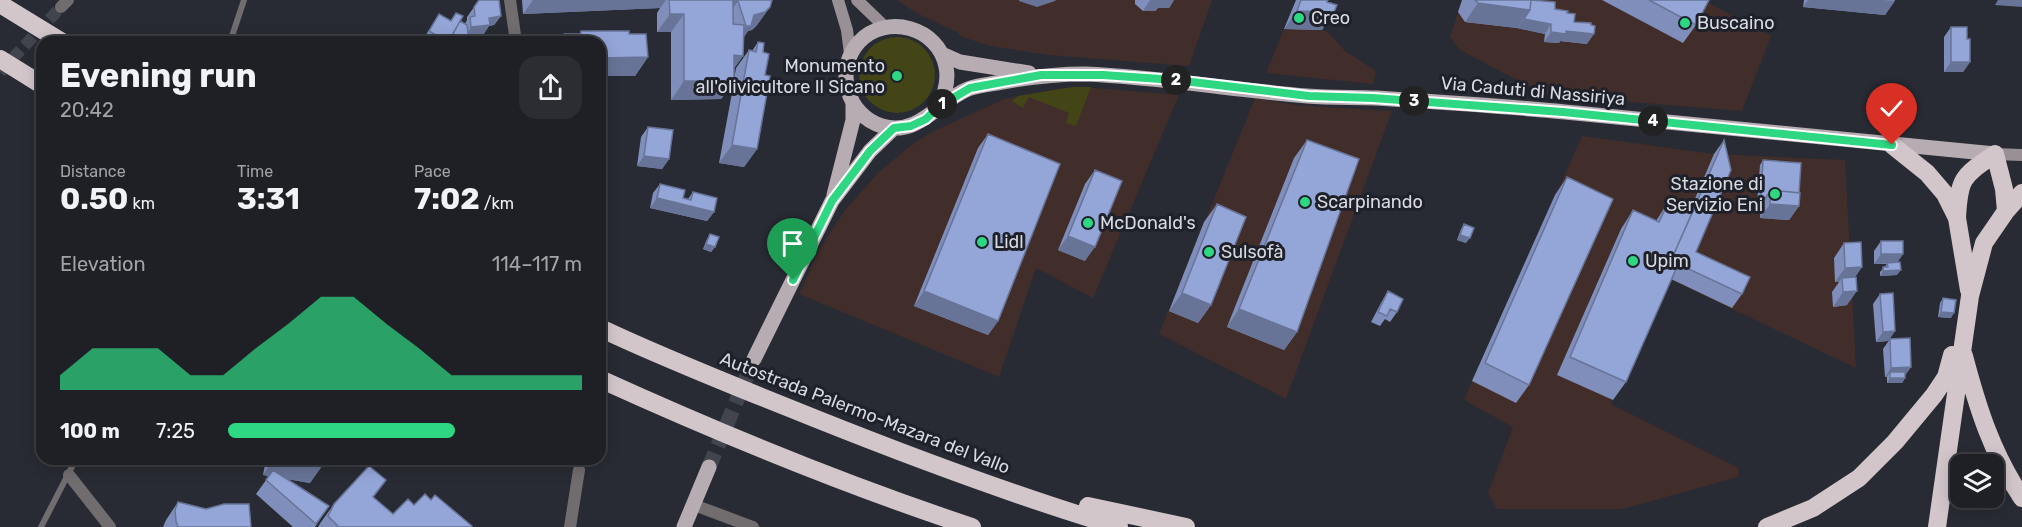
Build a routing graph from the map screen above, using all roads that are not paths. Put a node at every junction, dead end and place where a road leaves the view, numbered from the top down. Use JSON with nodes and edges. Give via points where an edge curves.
{"nodes":[{"id":1,"x":244,"y":0,"type":"edge"},
{"id":2,"x":510,"y":0,"type":"edge"},
{"id":3,"x":838,"y":0,"type":"edge"},
{"id":4,"x":857,"y":0,"type":"edge"},
{"id":5,"x":0,"y":4,"type":"edge"},
{"id":6,"x":885,"y":27,"type":"junction"},
{"id":7,"x":52,"y":36,"type":"edge"},
{"id":8,"x":232,"y":36,"type":"edge"},
{"id":9,"x":515,"y":36,"type":"edge"},
{"id":10,"x":850,"y":54,"type":"junction"},
{"id":11,"x":942,"y":54,"type":"junction"},
{"id":12,"x":0,"y":59,"type":"edge"},
{"id":13,"x":1041,"y":75,"type":"junction"},
{"id":14,"x":36,"y":81,"type":"edge"},
{"id":15,"x":853,"y":103,"type":"junction"},
{"id":16,"x":938,"y":107,"type":"junction"},
{"id":17,"x":894,"y":128,"type":"junction"},
{"id":18,"x":1892,"y":145,"type":"junction"},
{"id":19,"x":1995,"y":154,"type":"junction"},
{"id":20,"x":2022,"y":155,"type":"edge"},
{"id":21,"x":2022,"y":193,"type":"edge"},
{"id":22,"x":832,"y":201,"type":"junction"},
{"id":23,"x":2006,"y":211,"type":"junction"},
{"id":24,"x":1957,"y":218,"type":"junction"},
{"id":25,"x":1970,"y":296,"type":"junction"},
{"id":26,"x":606,"y":331,"type":"edge"},
{"id":27,"x":1962,"y":345,"type":"junction"},
{"id":28,"x":754,"y":359,"type":"tunnel mouth"},
{"id":29,"x":606,"y":382,"type":"edge"},
{"id":30,"x":871,"y":441,"type":"junction"},
{"id":31,"x":73,"y":465,"type":"edge"},
{"id":32,"x":709,"y":468,"type":"tunnel mouth"},
{"id":33,"x":579,"y":470,"type":"dead end"},
{"id":34,"x":69,"y":475,"type":"junction"},
{"id":35,"x":2022,"y":498,"type":"edge"},
{"id":36,"x":694,"y":505,"type":"junction"},
{"id":37,"x":41,"y":527,"type":"edge"},
{"id":38,"x":110,"y":527,"type":"edge"},
{"id":39,"x":570,"y":527,"type":"edge"},
{"id":40,"x":684,"y":527,"type":"edge"},
{"id":41,"x":753,"y":527,"type":"edge"},
{"id":42,"x":972,"y":527,"type":"edge"},
{"id":43,"x":1119,"y":527,"type":"edge"},
{"id":44,"x":1186,"y":527,"type":"edge"},
{"id":45,"x":1767,"y":527,"type":"edge"},
{"id":46,"x":1937,"y":527,"type":"edge"}],
"edges":[{"from":1,"to":8,"type":"lane"},
{"from":2,"to":9,"type":"street"},
{"from":3,"to":10,"type":"main road"},
{"from":4,"to":6,"type":"main road"},
{"from":5,"to":7,"type":"highway"},
{"from":6,"to":10,"type":"main road","via":[[859,41]]},
{"from":6,"to":11,"type":"main road","via":[[902,26],[918,31],[932,40]]},
{"from":10,"to":15,"type":"main road","via":[[845,79]]},
{"from":11,"to":13,"type":"main road","via":[[960,62]]},
{"from":11,"to":16,"type":"main road","via":[[947,81]]},
{"from":12,"to":14,"type":"highway"},
{"from":13,"to":16,"type":"main road","via":[[970,88]]},
{"from":13,"to":18,"type":"main road","name":"Via Caduti di Nassiriya","via":[[1175,80],[1309,96],[1563,112]]},
{"from":15,"to":17,"type":"main road","via":[[870,121]]},
{"from":15,"to":22,"type":"main road","via":[[853,120]]},
{"from":16,"to":17,"type":"main road","via":[[926,119]]},
{"from":17,"to":22,"type":"main road","via":[[870,151]]},
{"from":18,"to":19,"type":"main road","name":"Via Caduti di Nassiriya"},
{"from":18,"to":24,"type":"highway","via":[[1927,173],[1945,194]]},
{"from":19,"to":20,"type":"main road","name":"Via Caduti di Nassiriya"},
{"from":19,"to":23,"type":"highway"},
{"from":19,"to":24,"type":"highway","via":[[1967,173],[1958,193]]},
{"from":21,"to":23,"type":"highway"},
{"from":22,"to":28,"type":"main road"},
{"from":23,"to":25,"type":"highway","via":[[1984,243]]},
{"from":24,"to":25,"type":"highway"},
{"from":25,"to":27,"type":"highway"},
{"from":26,"to":30,"type":"highway","name":"Autostrada Palermo-Mazara del Vallo"},
{"from":27,"to":35,"type":"highway","via":[[1974,396],[1992,446]]},
{"from":27,"to":45,"type":"highway","via":[[1951,357],[1946,377],[1934,395],[1859,478],[1813,508]]},
{"from":27,"to":46,"type":"highway"},
{"from":29,"to":42,"type":"highway","via":[[813,469]]},
{"from":30,"to":43,"type":"highway","name":"Autostrada Palermo-Mazara del Vallo"},
{"from":30,"to":44,"type":"highway","via":[[911,447],[1095,508]]},
{"from":31,"to":34,"type":"lane"},
{"from":32,"to":36,"type":"main road"},
{"from":33,"to":39,"type":"street"},
{"from":34,"to":37,"type":"lane"},
{"from":34,"to":38,"type":"street"},
{"from":36,"to":40,"type":"main road"},
{"from":36,"to":41,"type":"street"}]}
